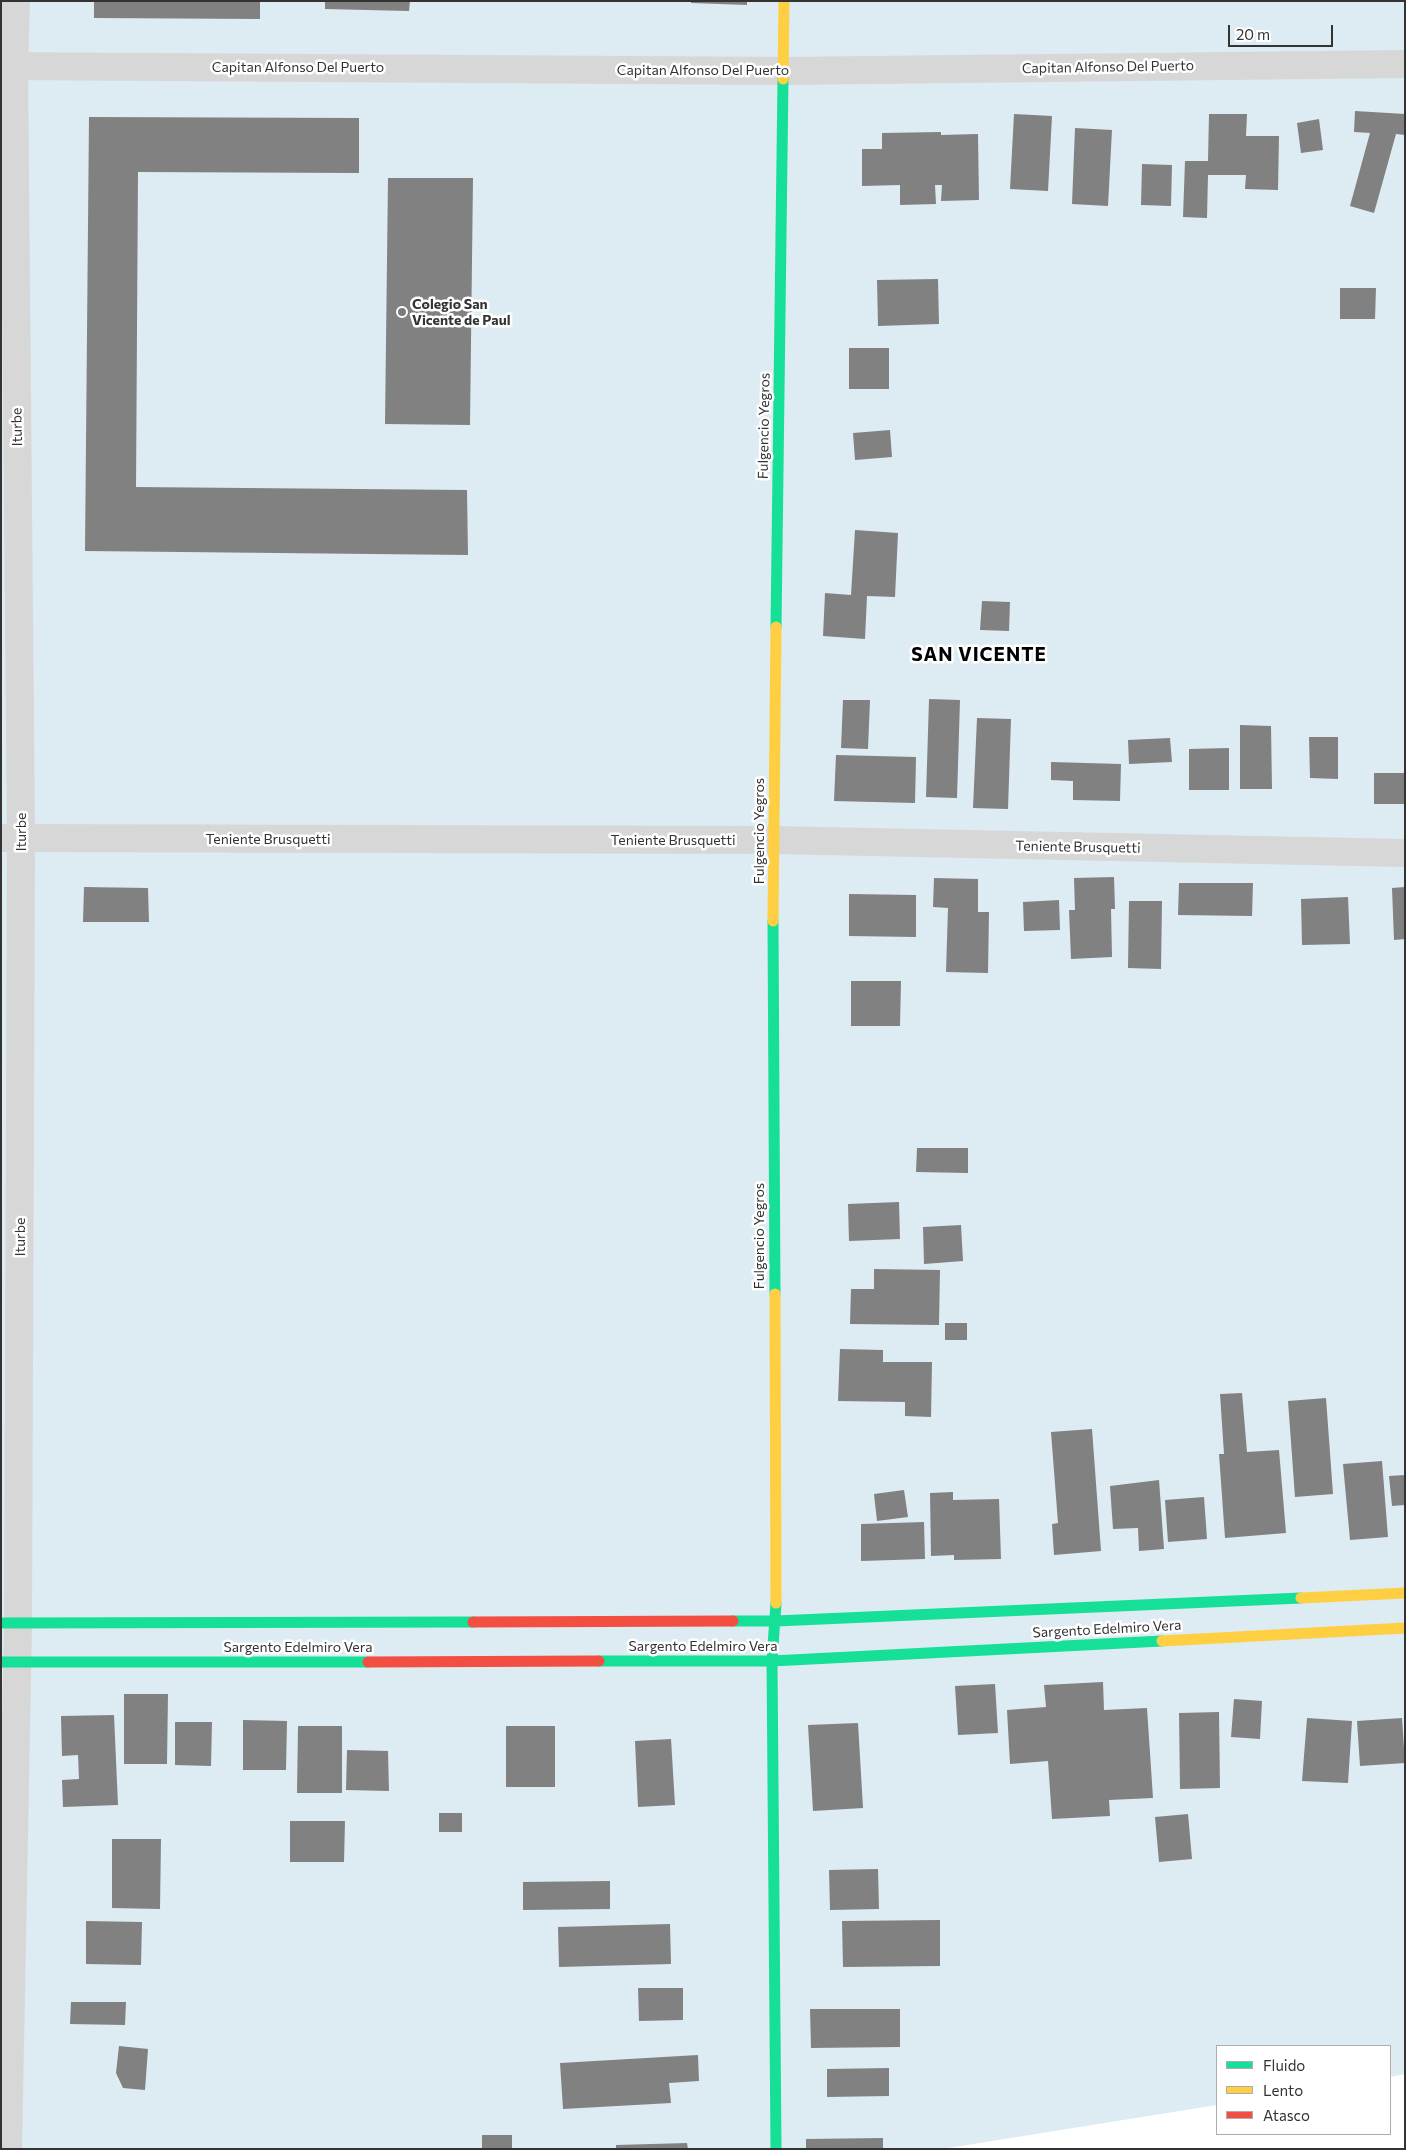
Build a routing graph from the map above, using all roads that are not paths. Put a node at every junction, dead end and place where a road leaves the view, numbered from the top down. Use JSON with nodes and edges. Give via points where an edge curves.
{"nodes":[{"id":1,"x":16,"y":1,"type":"edge"},
{"id":2,"x":784,"y":1,"type":"edge"},
{"id":3,"x":1405,"y":64,"type":"edge"},
{"id":4,"x":8,"y":66,"type":"edge"},
{"id":5,"x":784,"y":71,"type":"junction"},
{"id":6,"x":11,"y":838,"type":"edge"},
{"id":7,"x":773,"y":840,"type":"junction"},
{"id":8,"x":1405,"y":853,"type":"edge"},
{"id":9,"x":1405,"y":1593,"type":"edge"},
{"id":10,"x":776,"y":1621,"type":"junction"},
{"id":11,"x":10,"y":1624,"type":"edge"},
{"id":12,"x":1405,"y":1628,"type":"edge"},
{"id":13,"x":772,"y":1661,"type":"junction"},
{"id":14,"x":9,"y":1662,"type":"edge"},
{"id":15,"x":8,"y":2149,"type":"edge"},
{"id":16,"x":776,"y":2149,"type":"edge"}],
"edges":[{"from":1,"to":4,"type":"street","name":"Iturbe"},
{"from":2,"to":5,"type":"street","name":"Fulgencio Yegros"},
{"from":3,"to":5,"type":"street","name":"Capitan Alfonso Del Puerto"},
{"from":4,"to":5,"type":"street","name":"Capitan Alfonso Del Puerto"},
{"from":4,"to":6,"type":"street","name":"Iturbe"},
{"from":5,"to":7,"type":"street","name":"Fulgencio Yegros"},
{"from":6,"to":7,"type":"street","name":"Teniente Brusquetti"},
{"from":6,"to":11,"type":"street","name":"Iturbe"},
{"from":7,"to":8,"type":"street","name":"Teniente Brusquetti"},
{"from":7,"to":10,"type":"street","name":"Fulgencio Yegros"},
{"from":9,"to":10,"type":"street","name":"Sargento Edelmiro Vera"},
{"from":10,"to":11,"type":"street","name":"Sargento Edelmiro Vera"},
{"from":10,"to":13,"type":"street","name":"Fulgencio Yegros"},
{"from":11,"to":14,"type":"street","name":"Iturbe"},
{"from":12,"to":13,"type":"street","name":"Sargento Edelmiro Vera"},
{"from":13,"to":14,"type":"street","name":"Sargento Edelmiro Vera"},
{"from":13,"to":16,"type":"street","name":"Fulgencio Yegros"},
{"from":14,"to":15,"type":"street","name":"Iturbe"}]}
